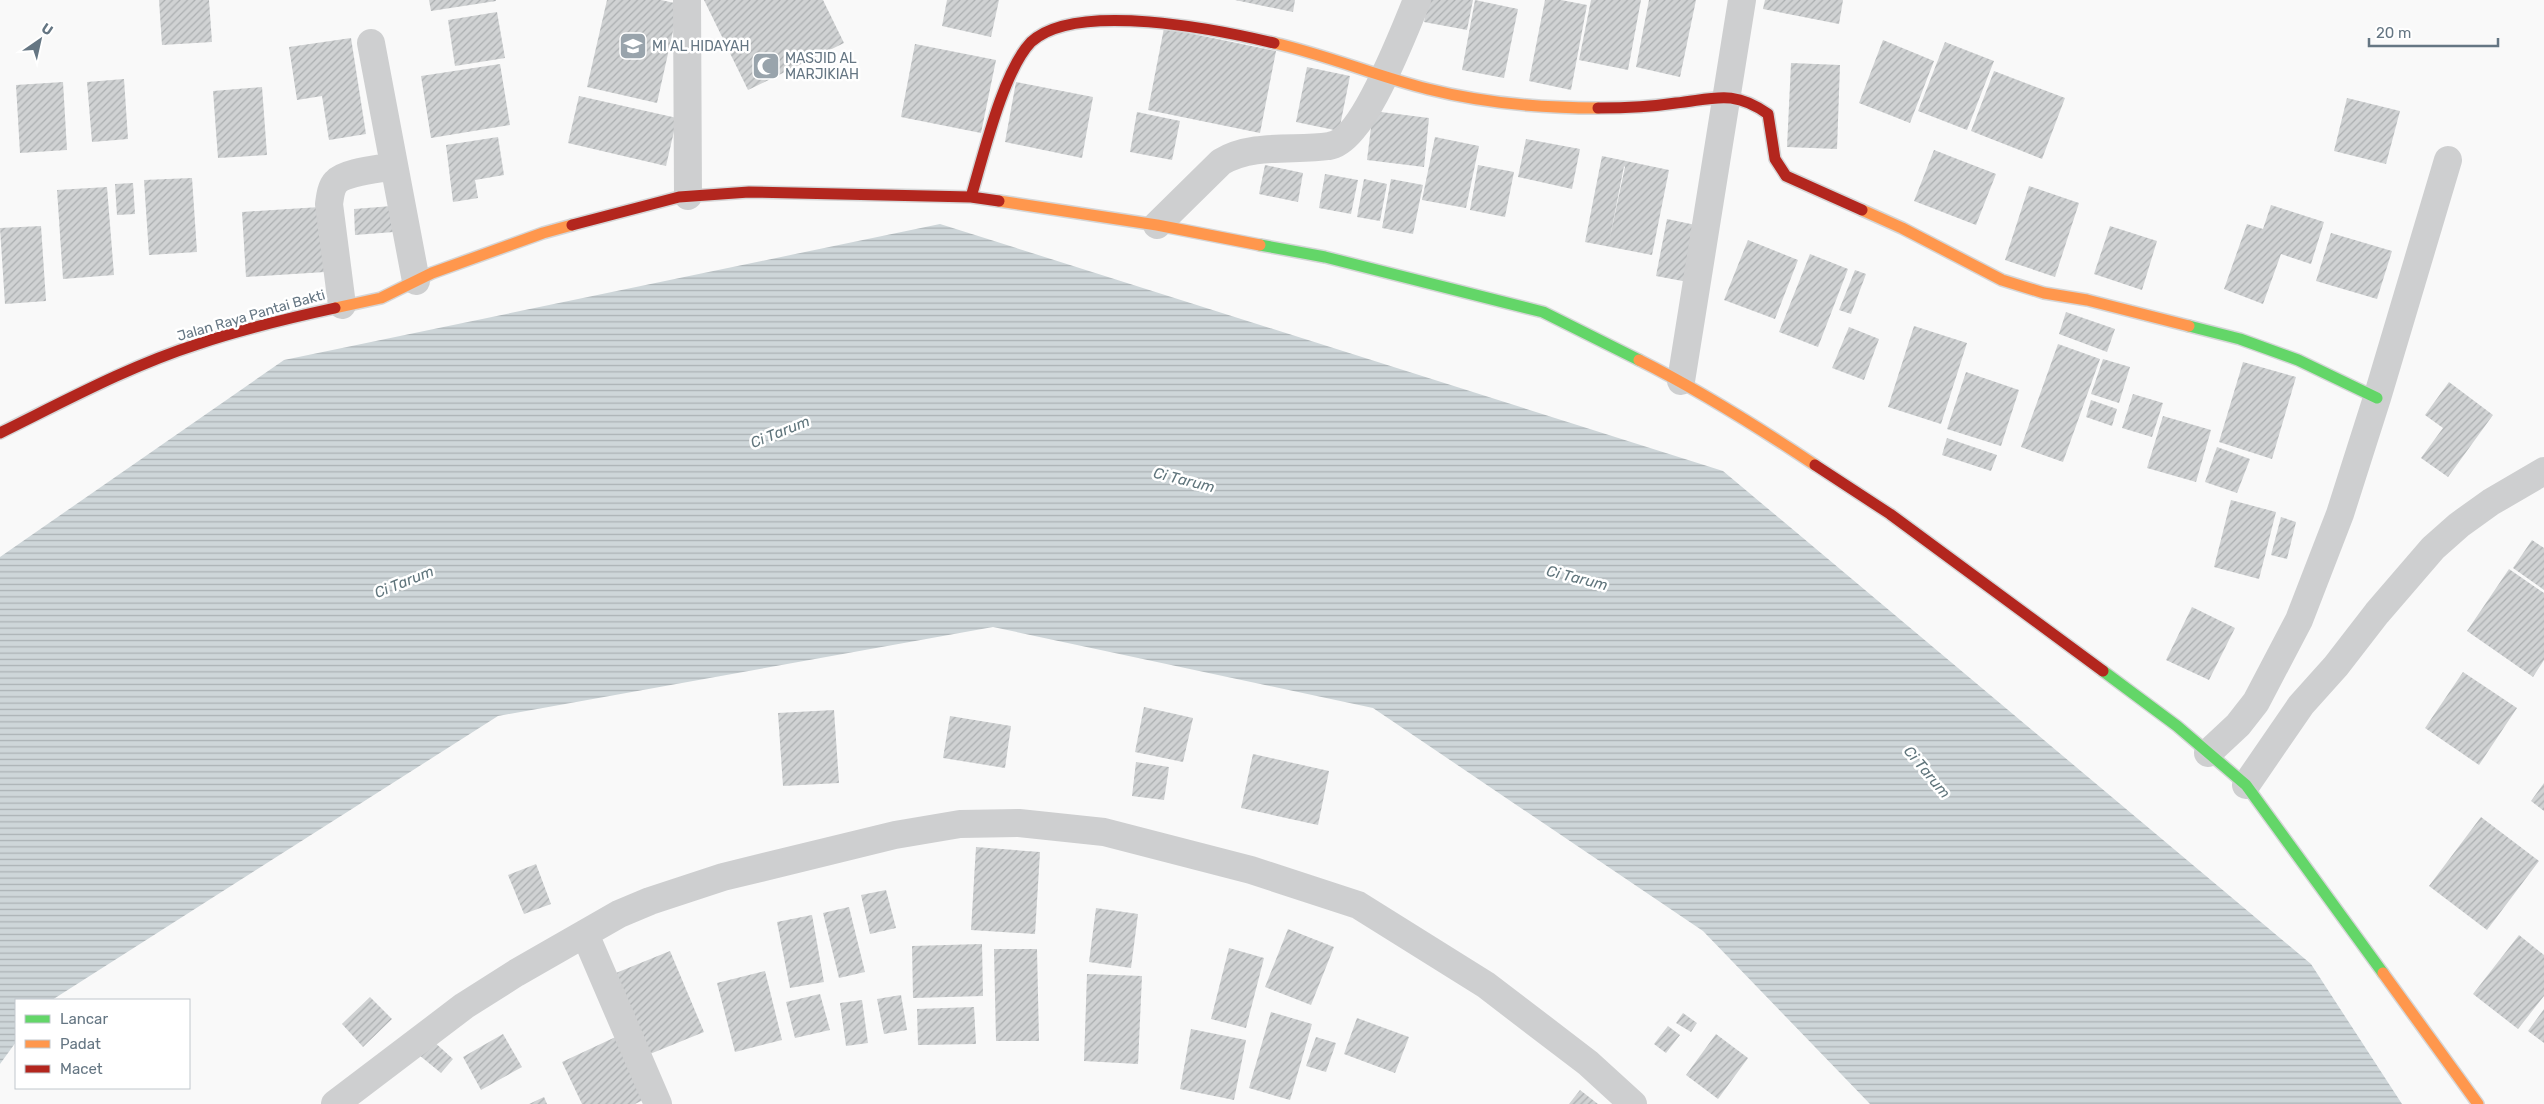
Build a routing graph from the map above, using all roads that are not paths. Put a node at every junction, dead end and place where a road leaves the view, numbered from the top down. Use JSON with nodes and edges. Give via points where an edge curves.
{"nodes":[{"id":1,"x":687,"y":0,"type":"edge"},
{"id":2,"x":1417,"y":0,"type":"edge"},
{"id":3,"x":1742,"y":0,"type":"edge"},
{"id":4,"x":371,"y":43,"type":"dead end"},
{"id":5,"x":1386,"y":76,"type":"junction"},
{"id":6,"x":1726,"y":96,"type":"junction"},
{"id":7,"x":2448,"y":160,"type":"dead end"},
{"id":8,"x":394,"y":166,"type":"junction"},
{"id":9,"x":688,"y":196,"type":"junction"},
{"id":10,"x":971,"y":197,"type":"junction"},
{"id":11,"x":1157,"y":225,"type":"junction"},
{"id":12,"x":424,"y":277,"type":"junction"},
{"id":13,"x":342,"y":305,"type":"junction"},
{"id":14,"x":1681,"y":381,"type":"junction"},
{"id":15,"x":2377,"y":398,"type":"junction"},
{"id":16,"x":0,"y":433,"type":"edge"},
{"id":17,"x":2544,"y":471,"type":"edge"},
{"id":18,"x":2256,"y":702,"type":"junction"},
{"id":19,"x":2284,"y":726,"type":"junction"},
{"id":20,"x":2213,"y":757,"type":"junction"},
{"id":21,"x":2243,"y":782,"type":"junction"},
{"id":22,"x":585,"y":934,"type":"junction"},
{"id":23,"x":335,"y":1104,"type":"edge"},
{"id":24,"x":658,"y":1104,"type":"edge"},
{"id":25,"x":1633,"y":1104,"type":"edge"},
{"id":26,"x":2478,"y":1104,"type":"edge"}],
"edges":[{"from":1,"to":9,"type":"street"},
{"from":2,"to":5,"type":"street"},
{"from":3,"to":6,"type":"street"},
{"from":4,"to":8,"type":"street"},
{"from":5,"to":6,"type":"street","via":[[1418,87],[1515,104],[1612,108]]},
{"from":5,"to":10,"type":"street","via":[[1312,52],[1165,24],[1084,21],[1052,30],[1040,34],[1027,46],[1016,64]]},
{"from":5,"to":11,"type":"street","via":[[1348,136],[1339,144],[1231,156]]},
{"from":6,"to":14,"type":"street"},
{"from":6,"to":15,"type":"street","via":[[1761,108],[1768,114],[1775,159],[1786,176],[1902,228],[2002,280],[2044,293],[2087,300],[2240,339],[2298,360]]},
{"from":7,"to":15,"type":"street"},
{"from":8,"to":12,"type":"street"},
{"from":8,"to":13,"type":"street","via":[[344,177],[336,182],[333,189],[329,204]]},
{"from":9,"to":10,"type":"street","name":"Jalan Raya Pantai Bakti","via":[[750,192]]},
{"from":9,"to":12,"type":"street","name":"Jalan Raya Pantai Bakti","via":[[584,221]]},
{"from":10,"to":11,"type":"street","name":"Jalan Raya Pantai Bakti"},
{"from":11,"to":14,"type":"street","name":"Jalan Raya Pantai Bakti","via":[[1325,257],[1467,290],[1543,312]]},
{"from":12,"to":13,"type":"street","name":"Jalan Raya Pantai Bakti","via":[[381,298]]},
{"from":13,"to":16,"type":"street","name":"Jalan Raya Pantai Bakti","via":[[197,344],[114,377]]},
{"from":14,"to":20,"type":"street","name":"Jalan Raya Pantai Bakti","via":[[1760,428],[1890,514],[2177,726]]},
{"from":15,"to":18,"type":"street","via":[[2340,514],[2299,620]]},
{"from":17,"to":19,"type":"street","via":[[2483,508],[2433,548]]},
{"from":18,"to":19,"type":"street"},
{"from":18,"to":20,"type":"street"},
{"from":19,"to":21,"type":"street"},
{"from":20,"to":21,"type":"street","name":"Jalan Raya Pantai Bakti"},
{"from":21,"to":26,"type":"street","name":"Jalan Raya Pantai Bakti"},
{"from":22,"to":23,"type":"street","via":[[516,972],[464,1006]]},
{"from":22,"to":24,"type":"street"},
{"from":22,"to":25,"type":"street","via":[[650,901],[723,877],[895,835],[960,824],[1019,823],[1104,832],[1251,870],[1358,905],[1486,985],[1588,1063]]}]}
